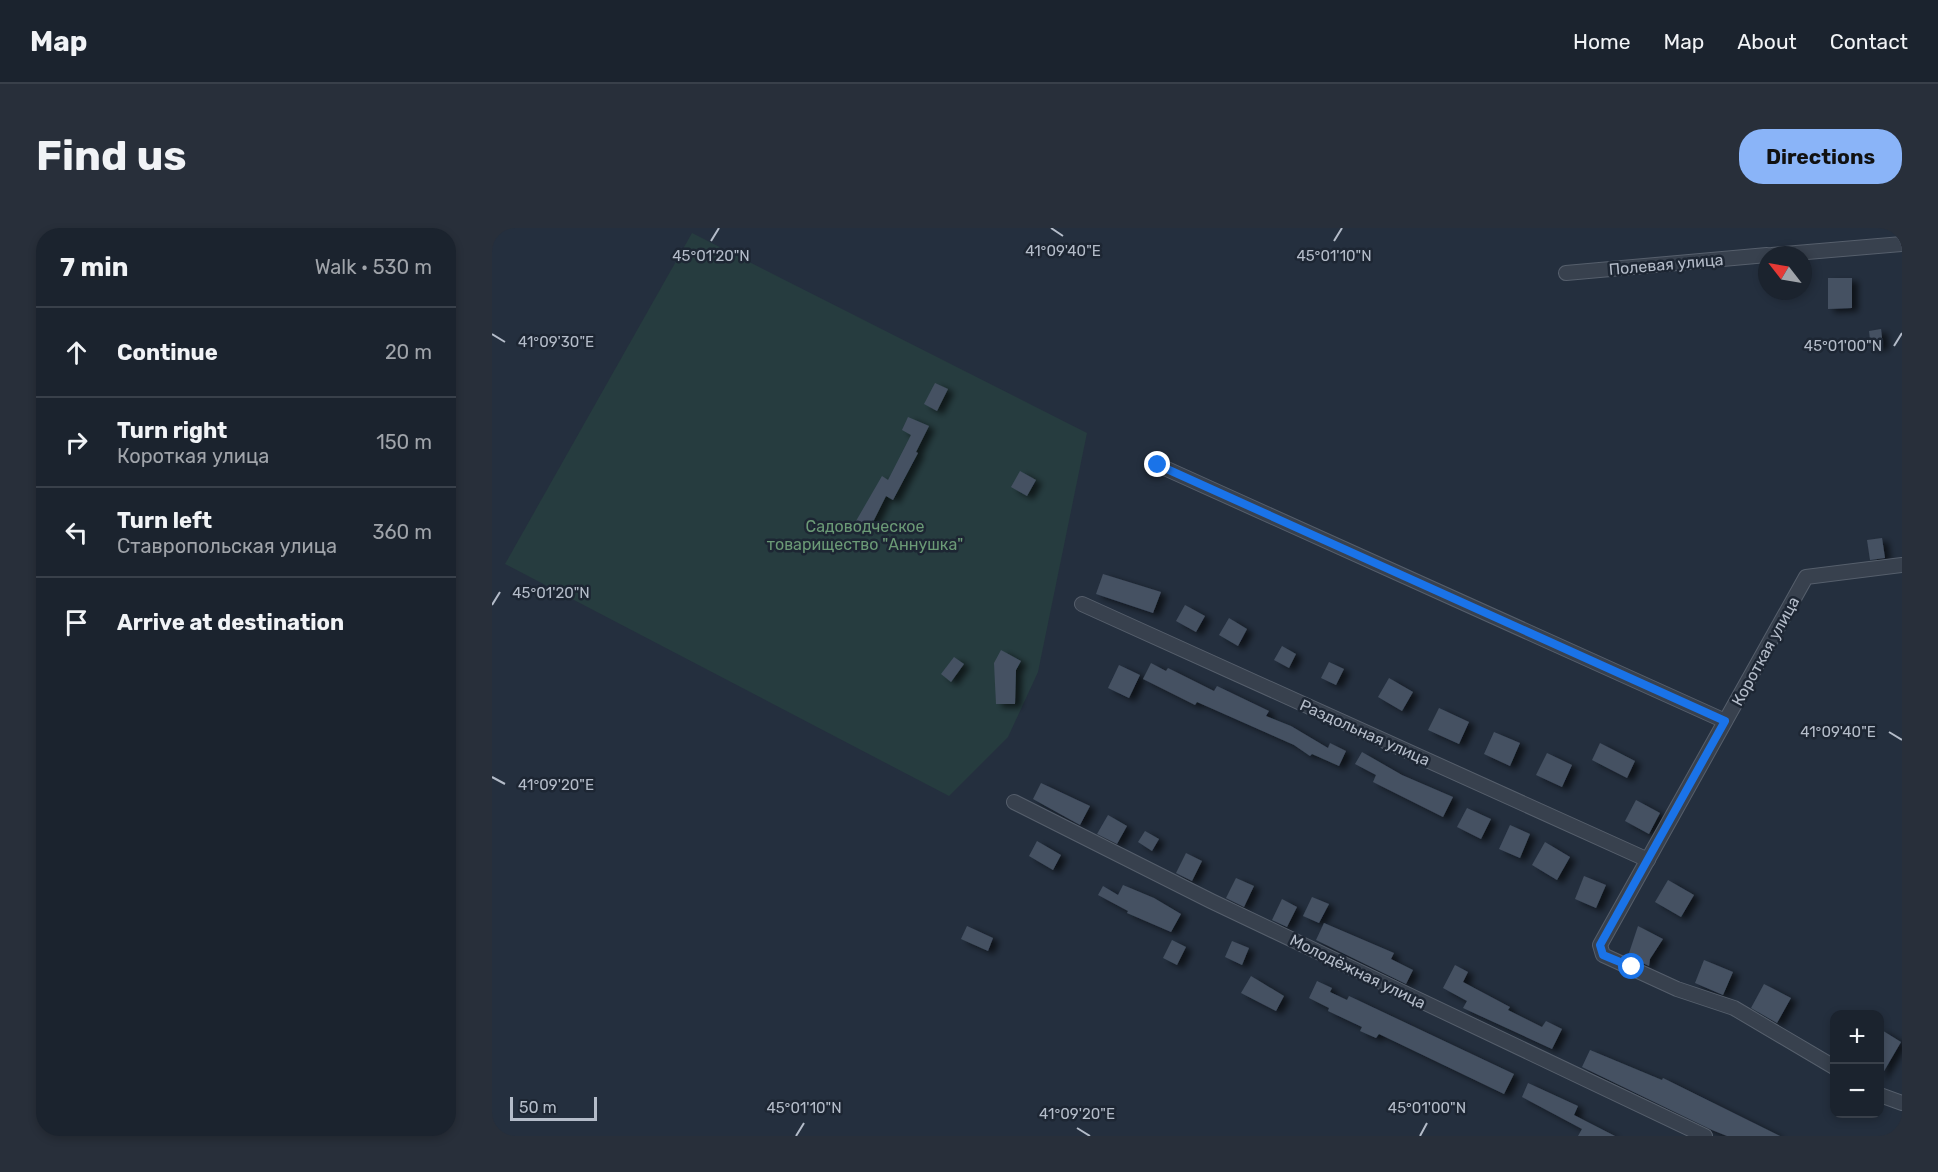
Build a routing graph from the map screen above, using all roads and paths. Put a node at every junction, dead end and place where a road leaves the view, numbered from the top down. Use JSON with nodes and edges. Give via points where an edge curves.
{"nodes":[{"id":1,"x":1902,"y":244,"type":"edge"},
{"id":2,"x":1812,"y":252,"type":"edge"},
{"id":3,"x":1758,"y":256,"type":"edge"},
{"id":4,"x":1566,"y":273,"type":"dead end"},
{"id":5,"x":1158,"y":465,"type":"dead end"},
{"id":6,"x":1902,"y":565,"type":"edge"},
{"id":7,"x":1082,"y":604,"type":"dead end"},
{"id":8,"x":1725,"y":721,"type":"junction"},
{"id":9,"x":1014,"y":802,"type":"dead end"},
{"id":10,"x":1648,"y":860,"type":"junction"},
{"id":11,"x":1830,"y":1065,"type":"edge"},
{"id":12,"x":1884,"y":1096,"type":"edge"},
{"id":13,"x":1902,"y":1103,"type":"edge"},
{"id":14,"x":1705,"y":1136,"type":"edge"}],
"edges":[{"from":1,"to":2,"type":"street"},
{"from":3,"to":4,"type":"street","name":"Полевая улица"},
{"from":5,"to":8,"type":"street"},
{"from":6,"to":8,"type":"street","name":"Короткая улица","via":[[1806,577]]},
{"from":7,"to":10,"type":"street","name":"Раздольная улица"},
{"from":8,"to":10,"type":"street","name":"Короткая улица"},
{"from":9,"to":14,"type":"street","name":"Молодёжная улица","via":[[1211,901]]},
{"from":10,"to":11,"type":"street","name":"Короткая улица","via":[[1600,945],[1603,955],[1677,989],[1734,1008]]},
{"from":12,"to":13,"type":"street"}]}
